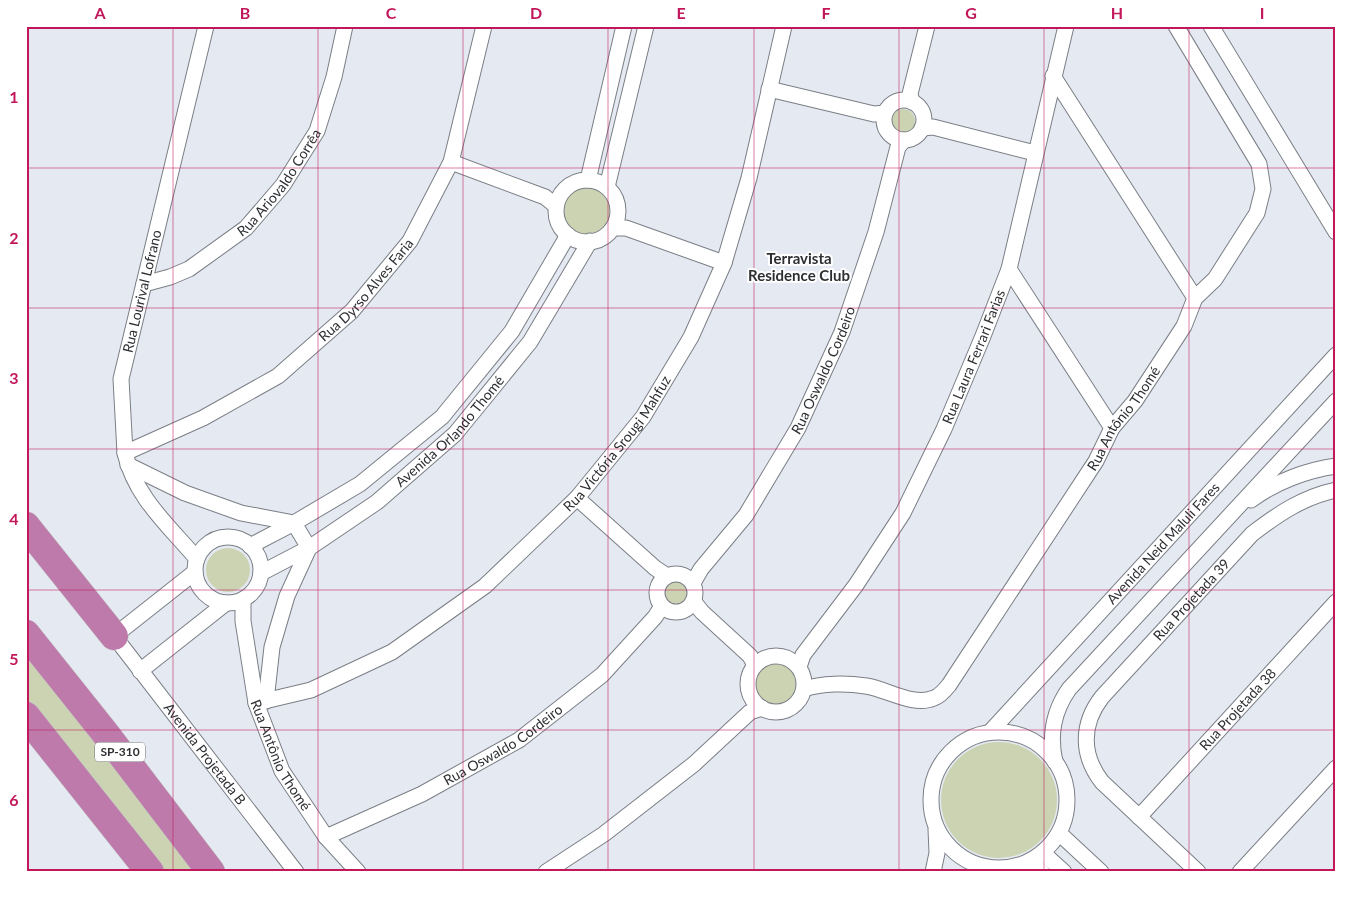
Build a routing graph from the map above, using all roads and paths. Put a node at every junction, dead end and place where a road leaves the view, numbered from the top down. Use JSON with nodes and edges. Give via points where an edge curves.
{"nodes":[{"id":1,"x":206,"y":26,"type":"edge"},
{"id":2,"x":345,"y":26,"type":"edge"},
{"id":3,"x":484,"y":26,"type":"edge"},
{"id":4,"x":624,"y":26,"type":"edge"},
{"id":5,"x":646,"y":26,"type":"edge"},
{"id":6,"x":784,"y":26,"type":"edge"},
{"id":7,"x":927,"y":26,"type":"edge"},
{"id":8,"x":1066,"y":26,"type":"edge"},
{"id":9,"x":1176,"y":26,"type":"edge"},
{"id":10,"x":1211,"y":26,"type":"edge"},
{"id":11,"x":1053,"y":76,"type":"junction"},
{"id":12,"x":769,"y":89,"type":"junction"},
{"id":13,"x":909,"y":99,"type":"junction"},
{"id":14,"x":881,"y":116,"type":"junction"},
{"id":15,"x":926,"y":125,"type":"junction"},
{"id":16,"x":899,"y":142,"type":"junction"},
{"id":17,"x":1035,"y":153,"type":"junction"},
{"id":18,"x":451,"y":162,"type":"junction"},
{"id":19,"x":588,"y":180,"type":"junction"},
{"id":20,"x":607,"y":187,"type":"junction"},
{"id":21,"x":553,"y":200,"type":"junction"},
{"id":22,"x":618,"y":225,"type":"junction"},
{"id":23,"x":1336,"y":232,"type":"edge"},
{"id":24,"x":568,"y":235,"type":"junction"},
{"id":25,"x":590,"y":241,"type":"junction"},
{"id":26,"x":724,"y":263,"type":"junction"},
{"id":27,"x":1010,"y":269,"type":"junction"},
{"id":28,"x":144,"y":284,"type":"junction"},
{"id":29,"x":1194,"y":298,"type":"junction"},
{"id":30,"x":1336,"y":355,"type":"edge"},
{"id":31,"x":1336,"y":401,"type":"edge"},
{"id":32,"x":1112,"y":428,"type":"junction"},
{"id":33,"x":126,"y":459,"type":"junction"},
{"id":34,"x":1336,"y":466,"type":"edge"},
{"id":35,"x":1336,"y":490,"type":"edge"},
{"id":36,"x":577,"y":498,"type":"junction"},
{"id":37,"x":1228,"y":518,"type":"junction"},
{"id":38,"x":294,"y":523,"type":"junction"},
{"id":39,"x":26,"y":526,"type":"edge"},
{"id":40,"x":250,"y":546,"type":"junction"},
{"id":41,"x":309,"y":548,"type":"junction"},
{"id":42,"x":198,"y":561,"type":"junction"},
{"id":43,"x":261,"y":573,"type":"junction"},
{"id":44,"x":661,"y":575,"type":"junction"},
{"id":45,"x":694,"y":576,"type":"junction"},
{"id":46,"x":234,"y":602,"type":"junction"},
{"id":47,"x":1336,"y":602,"type":"edge"},
{"id":48,"x":695,"y":608,"type":"junction"},
{"id":49,"x":662,"y":611,"type":"junction"},
{"id":50,"x":26,"y":634,"type":"edge"},
{"id":51,"x":114,"y":636,"type":"junction"},
{"id":52,"x":755,"y":661,"type":"junction"},
{"id":53,"x":140,"y":671,"type":"junction"},
{"id":54,"x":803,"y":672,"type":"junction"},
{"id":55,"x":261,"y":702,"type":"junction"},
{"id":56,"x":756,"y":707,"type":"junction"},
{"id":57,"x":26,"y":716,"type":"edge"},
{"id":58,"x":990,"y":732,"type":"junction"},
{"id":59,"x":1056,"y":762,"type":"junction"},
{"id":60,"x":1336,"y":768,"type":"edge"},
{"id":61,"x":1139,"y":817,"type":"junction"},
{"id":62,"x":935,"y":825,"type":"junction"},
{"id":63,"x":1059,"y":833,"type":"junction"},
{"id":64,"x":326,"y":838,"type":"junction"},
{"id":65,"x":1044,"y":853,"type":"junction"},
{"id":66,"x":1030,"y":861,"type":"junction"},
{"id":67,"x":988,"y":870,"type":"edge"},
{"id":68,"x":149,"y":871,"type":"edge"},
{"id":69,"x":211,"y":872,"type":"edge"},
{"id":70,"x":296,"y":872,"type":"edge"},
{"id":71,"x":358,"y":872,"type":"edge"},
{"id":72,"x":546,"y":872,"type":"edge"},
{"id":73,"x":933,"y":872,"type":"edge"},
{"id":74,"x":1042,"y":872,"type":"edge"},
{"id":75,"x":1064,"y":872,"type":"edge"},
{"id":76,"x":1101,"y":872,"type":"edge"},
{"id":77,"x":1198,"y":872,"type":"edge"},
{"id":78,"x":1240,"y":872,"type":"edge"}],
"edges":[{"from":1,"to":28,"type":"street","name":"Rua Lourival Lofrano"},
{"from":2,"to":28,"type":"street","name":"Rua Ariovaldo Corrêa","via":[[334,77],[317,131],[283,185],[246,228],[189,269]]},
{"from":3,"to":18,"type":"street","name":"Rua Dyrso Alves Faria"},
{"from":4,"to":19,"type":"street"},
{"from":5,"to":20,"type":"street"},
{"from":6,"to":12,"type":"street","name":"Rua Victória Srougi Mahfuz"},
{"from":7,"to":13,"type":"street"},
{"from":8,"to":11,"type":"street","name":"Rua Laura Ferrari Farias"},
{"from":9,"to":29,"type":"street","name":"Rua Antônio Thomé","via":[[1259,164],[1263,189],[1257,214],[1215,279]]},
{"from":10,"to":23,"type":"street"},
{"from":11,"to":17,"type":"street","name":"Rua Laura Ferrari Farias"},
{"from":11,"to":29,"type":"street"},
{"from":12,"to":14,"type":"street"},
{"from":12,"to":26,"type":"street","name":"Rua Victória Srougi Mahfuz","via":[[749,178]]},
{"from":13,"to":14,"type":"street","via":[[893,103]]},
{"from":13,"to":15,"type":"street","via":[[920,110]]},
{"from":14,"to":16,"type":"street","via":[[888,132]]},
{"from":15,"to":16,"type":"street","via":[[914,136]]},
{"from":15,"to":17,"type":"street"},
{"from":16,"to":45,"type":"street","name":"Rua Oswaldo Cordeiro","via":[[876,232],[842,332],[798,428],[746,515]]},
{"from":17,"to":27,"type":"street","name":"Rua Laura Ferrari Farias"},
{"from":18,"to":21,"type":"street"},
{"from":18,"to":33,"type":"street","name":"Rua Dyrso Alves Faria","via":[[410,241],[352,312],[278,376]]},
{"from":19,"to":20,"type":"street"},
{"from":19,"to":21,"type":"street","via":[[570,184]]},
{"from":20,"to":22,"type":"street","via":[[616,202]]},
{"from":21,"to":24,"type":"street","via":[[558,222]]},
{"from":22,"to":25,"type":"street","via":[[599,239]]},
{"from":22,"to":26,"type":"street"},
{"from":24,"to":25,"type":"street"},
{"from":24,"to":38,"type":"street","name":"Avenida Orlando Thomé","via":[[512,331],[442,417],[360,484]]},
{"from":25,"to":41,"type":"street","name":"Avenida Orlando Thomé","via":[[530,342],[455,434],[377,502]]},
{"from":26,"to":36,"type":"street","name":"Rua Victória Srougi Mahfuz","via":[[691,337],[643,417]]},
{"from":27,"to":32,"type":"street"},
{"from":27,"to":54,"type":"street","name":"Rua Laura Ferrari Farias","via":[[944,429],[903,513]]},
{"from":28,"to":33,"type":"street","name":"Rua Lourival Lofrano","via":[[122,379]]},
{"from":29,"to":32,"type":"street","name":"Rua Antônio Thomé","via":[[1184,326],[1136,401]]},
{"from":30,"to":58,"type":"street","name":"Avenida Neid Maluli Fares"},
{"from":31,"to":37,"type":"street"},
{"from":32,"to":54,"type":"street","name":"Rua Antônio Thomé","via":[[1096,461],[941,694],[934,699],[920,701]]},
{"from":33,"to":38,"type":"street","via":[[185,494],[241,513]]},
{"from":33,"to":42,"type":"street","name":"Rua Lourival Lofrano","via":[[143,496]]},
{"from":34,"to":37,"type":"street","via":[[1289,479],[1257,496]]},
{"from":35,"to":61,"type":"street","name":"Rua Projetada 39","via":[[1298,502],[1252,534],[1096,705],[1086,734],[1089,760],[1096,774]]},
{"from":36,"to":44,"type":"street"},
{"from":36,"to":55,"type":"street","name":"Rua Victória Srougi Mahfuz","via":[[485,586],[392,652],[311,690]]},
{"from":37,"to":59,"type":"street","via":[[1066,694],[1053,723],[1052,749]]},
{"from":38,"to":40,"type":"street","name":"Avenida Orlando Thomé"},
{"from":38,"to":41,"type":"street"},
{"from":39,"to":51,"type":"highway"},
{"from":40,"to":42,"type":"street","via":[[241,540],[220,538],[210,543]]},
{"from":40,"to":43,"type":"street","via":[[256,553]]},
{"from":41,"to":43,"type":"street","name":"Avenida Orlando Thomé"},
{"from":41,"to":55,"type":"street","via":[[287,596]]},
{"from":42,"to":46,"type":"street","via":[[198,584],[205,593],[214,600]]},
{"from":42,"to":51,"type":"street"},
{"from":43,"to":46,"type":"street","via":[[252,593]]},
{"from":44,"to":45,"type":"street"},
{"from":44,"to":49,"type":"street","via":[[657,594]]},
{"from":45,"to":48,"type":"street"},
{"from":46,"to":53,"type":"street"},
{"from":46,"to":55,"type":"street","name":"Rua Antônio Thomé","via":[[243,620]]},
{"from":47,"to":61,"type":"street","name":"Rua Projetada 38"},
{"from":48,"to":49,"type":"street","via":[[679,612]]},
{"from":48,"to":52,"type":"street"},
{"from":49,"to":64,"type":"street","name":"Rua Oswaldo Cordeiro","via":[[602,675],[518,740],[422,794]]},
{"from":50,"to":69,"type":"highway","number":"SP-310"},
{"from":51,"to":53,"type":"street","name":"Avenida Projetada B"},
{"from":52,"to":54,"type":"street","via":[[778,656]]},
{"from":52,"to":56,"type":"street","via":[[748,688]]},
{"from":53,"to":70,"type":"street","name":"Avenida Projetada B"},
{"from":54,"to":56,"type":"street","via":[[797,703],[784,711]]},
{"from":55,"to":64,"type":"street","name":"Rua Antônio Thomé","via":[[282,771]]},
{"from":56,"to":72,"type":"street","via":[[694,764],[604,834]]},
{"from":57,"to":68,"type":"highway"},
{"from":58,"to":59,"type":"street","via":[[1003,731],[1027,738]]},
{"from":58,"to":62,"type":"street","via":[[961,742],[940,765],[930,794]]},
{"from":59,"to":63,"type":"street","via":[[1066,784],[1067,797],[1066,816]]},
{"from":60,"to":78,"type":"street"},
{"from":61,"to":77,"type":"street"},
{"from":62,"to":67,"type":"street","via":[[958,855]]},
{"from":62,"to":73,"type":"street","via":[[937,853]]},
{"from":63,"to":65,"type":"street"},
{"from":63,"to":76,"type":"street"},
{"from":64,"to":71,"type":"street","name":"Rua Antônio Thomé"},
{"from":65,"to":66,"type":"street"},
{"from":65,"to":75,"type":"street"},
{"from":66,"to":67,"type":"street"},
{"from":66,"to":74,"type":"street"}]}
